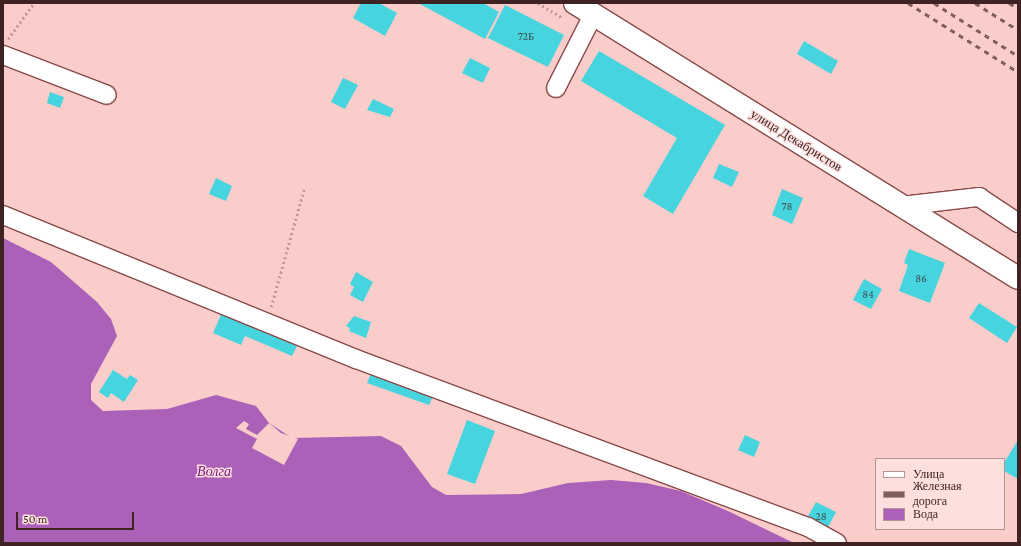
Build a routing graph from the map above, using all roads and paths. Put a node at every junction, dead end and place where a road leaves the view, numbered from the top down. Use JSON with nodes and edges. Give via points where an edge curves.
{"nodes":[{"id":1,"x":34,"y":3,"type":"edge"},
{"id":2,"x":575,"y":3,"type":"edge"},
{"id":3,"x":593,"y":14,"type":"junction"},
{"id":4,"x":3,"y":46,"type":"edge"},
{"id":5,"x":3,"y":55,"type":"edge"},
{"id":6,"x":556,"y":88,"type":"dead end"},
{"id":7,"x":107,"y":95,"type":"dead end"},
{"id":8,"x":304,"y":189,"type":"dead end"},
{"id":9,"x":900,"y":206,"type":"junction"},
{"id":10,"x":3,"y":215,"type":"edge"},
{"id":11,"x":1018,"y":223,"type":"edge"},
{"id":12,"x":1018,"y":278,"type":"edge"},
{"id":13,"x":265,"y":322,"type":"junction"},
{"id":14,"x":837,"y":543,"type":"edge"}],
"edges":[{"from":1,"to":4,"type":"path"},
{"from":2,"to":3,"type":"main road","name":"улица Декабристов"},
{"from":3,"to":6,"type":"street"},
{"from":3,"to":9,"type":"main road","name":"улица Декабристов"},
{"from":5,"to":7,"type":"street"},
{"from":8,"to":13,"type":"path"},
{"from":9,"to":11,"type":"street","via":[[978,197]]},
{"from":9,"to":12,"type":"main road","name":"улица Декабристов"},
{"from":10,"to":13,"type":"street"},
{"from":13,"to":14,"type":"street","via":[[808,527]]}]}
